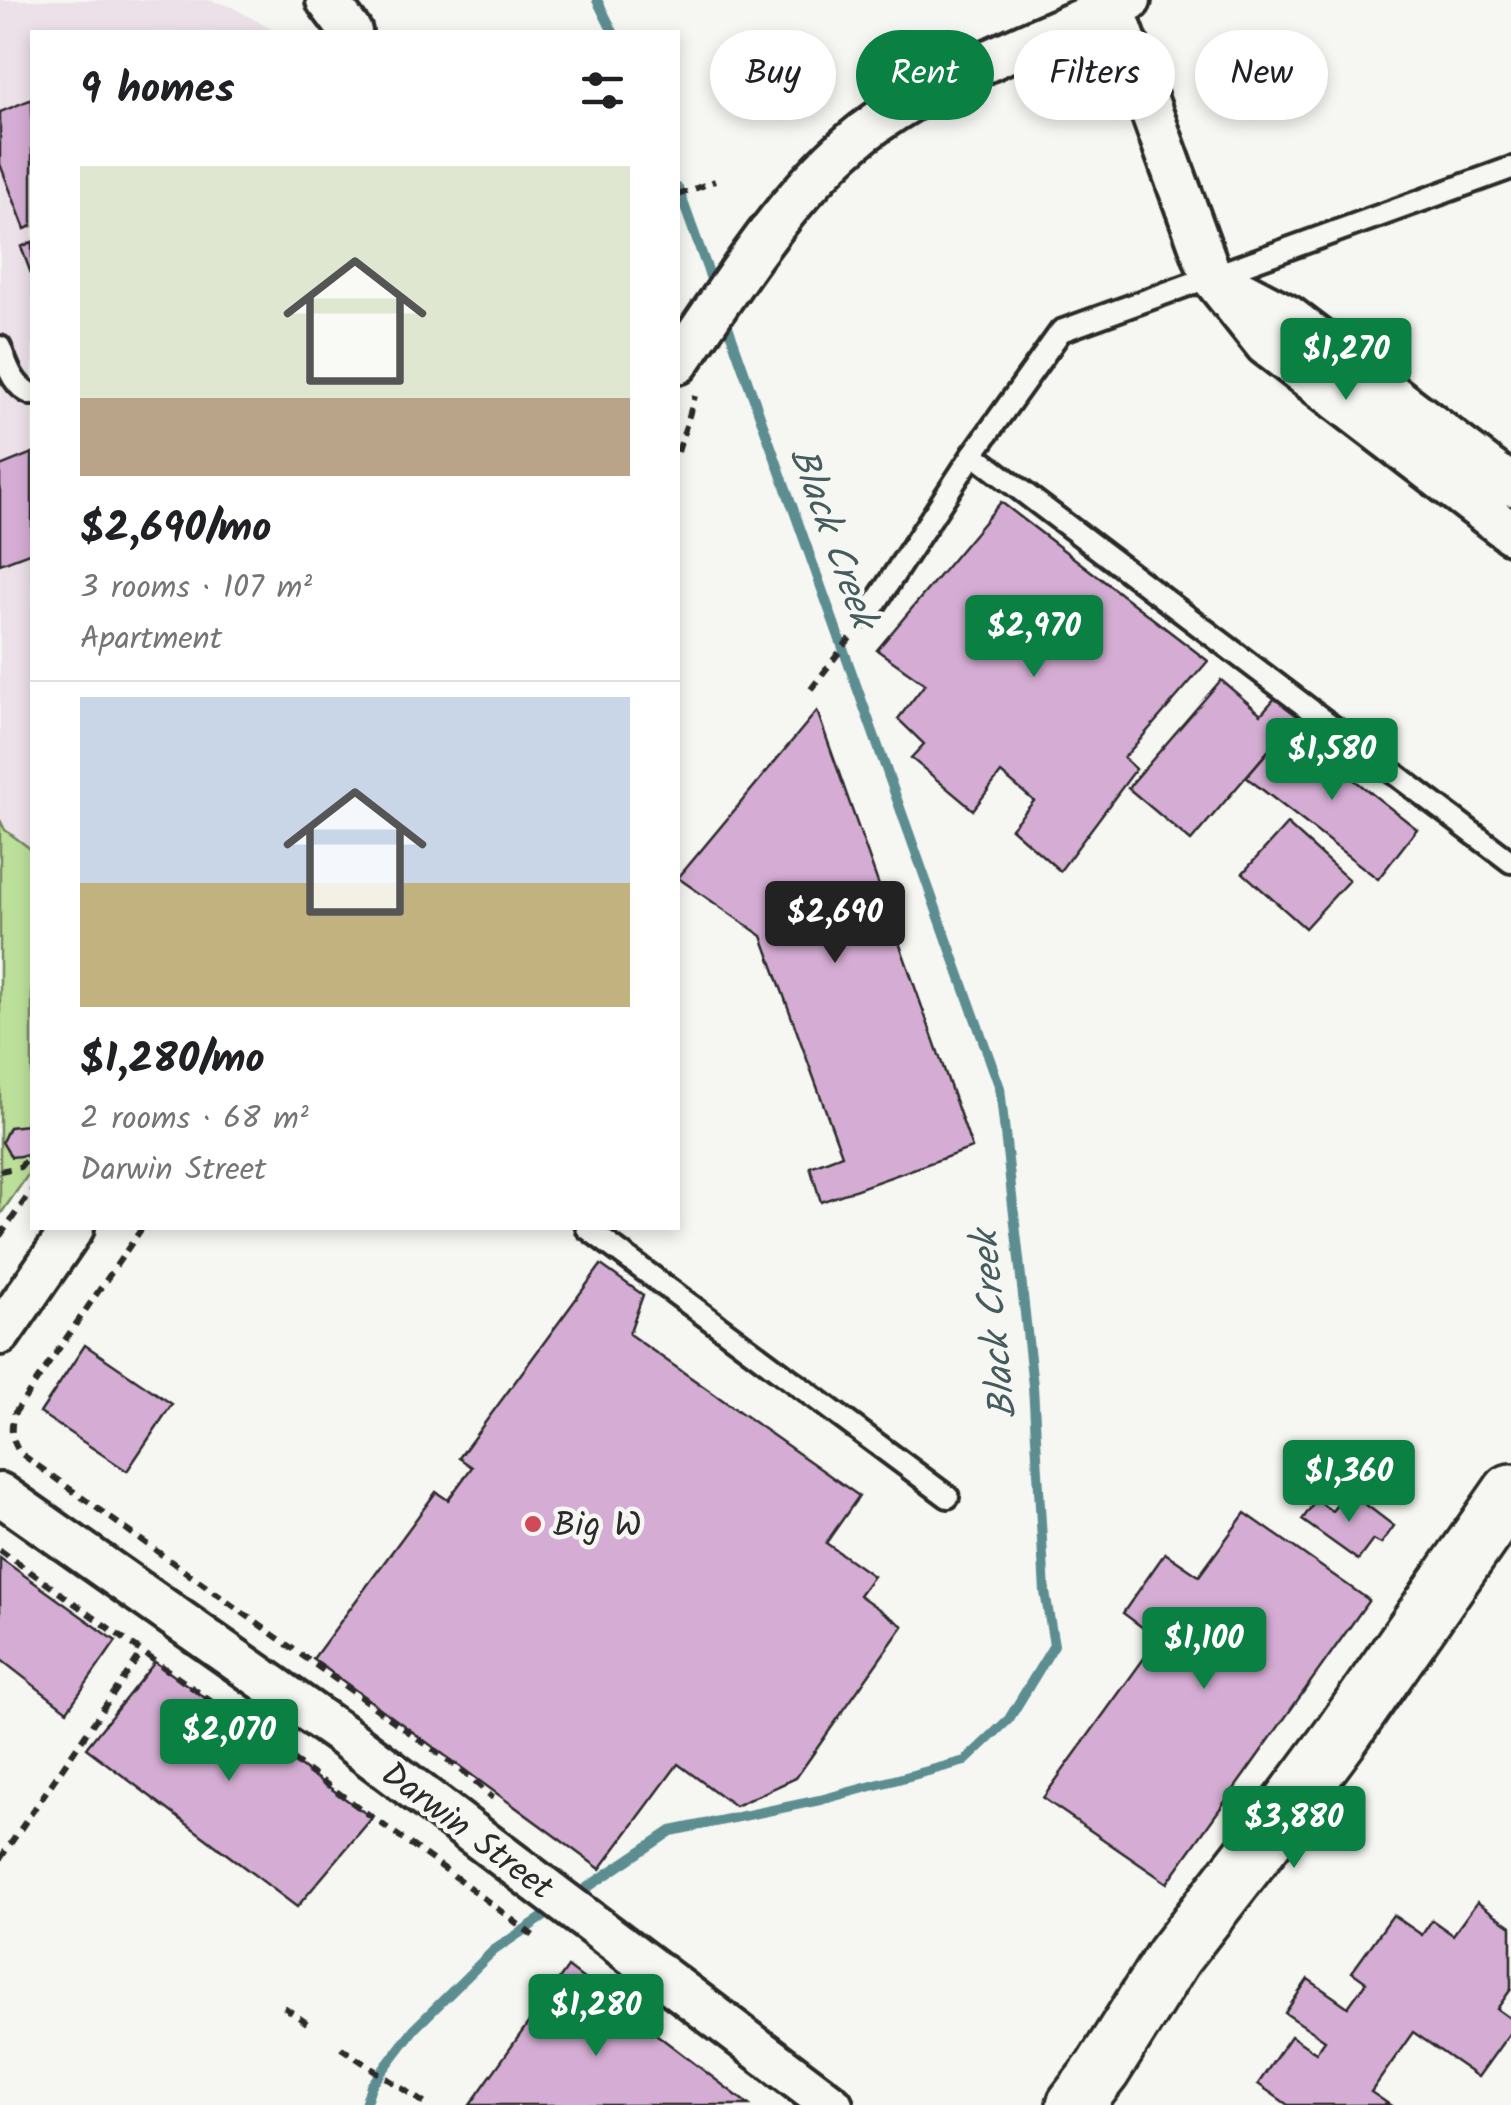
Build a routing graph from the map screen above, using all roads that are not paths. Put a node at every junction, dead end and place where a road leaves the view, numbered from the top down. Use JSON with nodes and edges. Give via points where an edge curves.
{"nodes":[{"id":1,"x":326,"y":0,"type":"edge"},
{"id":2,"x":1122,"y":3,"type":"edge"},
{"id":3,"x":349,"y":30,"type":"edge"},
{"id":4,"x":1511,"y":168,"type":"edge"},
{"id":5,"x":1211,"y":276,"type":"junction"},
{"id":6,"x":0,"y":347,"type":"edge"},
{"id":7,"x":688,"y":368,"type":"edge"},
{"id":8,"x":30,"y":394,"type":"edge"},
{"id":9,"x":972,"y":454,"type":"junction"},
{"id":10,"x":1511,"y":485,"type":"edge"},
{"id":11,"x":1511,"y":534,"type":"edge"},
{"id":12,"x":867,"y":616,"type":"road end"},
{"id":13,"x":1511,"y":862,"type":"edge"},
{"id":14,"x":72,"y":1230,"type":"edge"},
{"id":15,"x":590,"y":1230,"type":"edge"},
{"id":16,"x":0,"y":1334,"type":"edge"},
{"id":17,"x":1511,"y":1492,"type":"edge"},
{"id":18,"x":0,"y":1494,"type":"edge"},
{"id":19,"x":948,"y":1497,"type":"dead end"},
{"id":20,"x":1511,"y":1510,"type":"edge"},
{"id":21,"x":1511,"y":1546,"type":"edge"},
{"id":22,"x":1444,"y":1587,"type":"junction"},
{"id":23,"x":832,"y":2105,"type":"edge"},
{"id":24,"x":1076,"y":2105,"type":"edge"},
{"id":25,"x":1105,"y":2105,"type":"edge"}],
"edges":[{"from":1,"to":3,"type":"street"},
{"from":2,"to":5,"type":"street"},
{"from":2,"to":7,"type":"street","via":[[959,74],[864,132],[822,170],[745,267]]},
{"from":4,"to":5,"type":"lane"},
{"from":5,"to":9,"type":"lane","via":[[1061,331]]},
{"from":5,"to":10,"type":"street","via":[[1288,316]]},
{"from":5,"to":11,"type":"street","via":[[1266,346]]},
{"from":6,"to":8,"type":"lane","via":[[12,378]]},
{"from":9,"to":12,"type":"lane"},
{"from":9,"to":13,"type":"lane"},
{"from":14,"to":16,"type":"street"},
{"from":15,"to":19,"type":"lane"},
{"from":17,"to":22,"type":"main road"},
{"from":18,"to":23,"type":"street","name":"Darwin Street","via":[[340,1734]]},
{"from":20,"to":22,"type":"main road","via":[[1476,1560]]},
{"from":21,"to":25,"type":"main road","via":[[1238,1933]]},
{"from":22,"to":24,"type":"main road","via":[[1173,1958]]}]}
